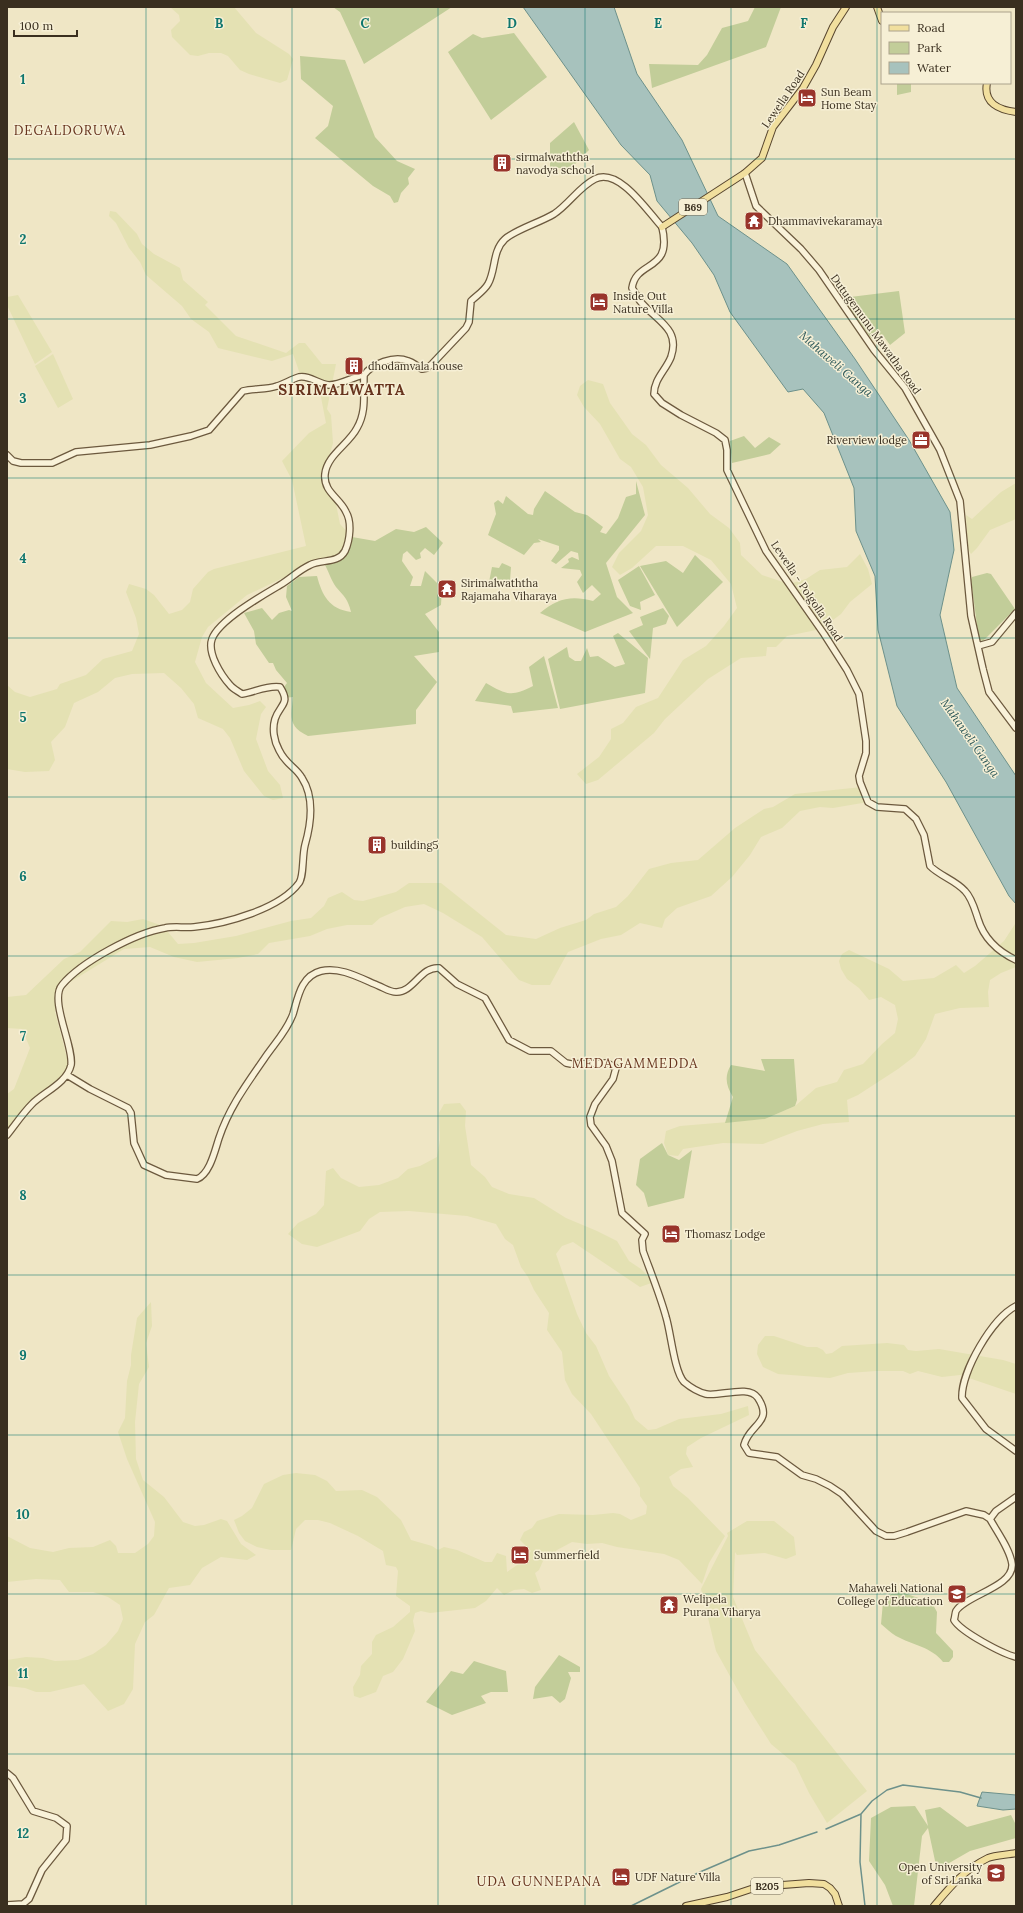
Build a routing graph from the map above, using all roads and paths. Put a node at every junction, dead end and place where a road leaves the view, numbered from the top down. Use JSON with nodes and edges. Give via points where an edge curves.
{"nodes":[{"id":1,"x":846,"y":7,"type":"edge"},
{"id":2,"x":877,"y":7,"type":"edge"},
{"id":3,"x":881,"y":18,"type":"edge"},
{"id":4,"x":987,"y":84,"type":"edge"},
{"id":5,"x":1016,"y":112,"type":"edge"},
{"id":6,"x":745,"y":173,"type":"junction"},
{"id":7,"x":664,"y":226,"type":"junction"},
{"id":8,"x":364,"y":375,"type":"junction"},
{"id":9,"x":7,"y":455,"type":"edge"},
{"id":10,"x":1016,"y":613,"type":"edge"},
{"id":11,"x":978,"y":646,"type":"junction"},
{"id":12,"x":1016,"y":728,"type":"edge"},
{"id":13,"x":1016,"y":960,"type":"edge"},
{"id":14,"x":67,"y":1075,"type":"junction"},
{"id":15,"x":7,"y":1135,"type":"edge"},
{"id":16,"x":1016,"y":1306,"type":"edge"},
{"id":17,"x":1016,"y":1450,"type":"edge"},
{"id":18,"x":1016,"y":1497,"type":"edge"},
{"id":19,"x":990,"y":1519,"type":"junction"},
{"id":20,"x":1016,"y":1657,"type":"edge"},
{"id":21,"x":7,"y":1773,"type":"edge"},
{"id":22,"x":1016,"y":1853,"type":"edge"},
{"id":23,"x":7,"y":1905,"type":"edge"},
{"id":24,"x":686,"y":1906,"type":"edge"},
{"id":25,"x":839,"y":1906,"type":"edge"},
{"id":26,"x":934,"y":1906,"type":"edge"}],
"edges":[{"from":1,"to":6,"type":"main road","name":"Lewella Road","number":"B69","via":[[833,27],[803,88],[773,127],[764,156]]},
{"from":2,"to":3,"type":"main road"},
{"from":4,"to":5,"type":"main road","via":[[987,96],[992,103],[998,108]]},
{"from":6,"to":7,"type":"main road","name":"Lewella Road","number":"B69"},
{"from":6,"to":11,"type":"street","name":"Dutugemunu Mawatha Road","via":[[756,206],[819,270],[874,350],[905,388],[940,450],[960,501],[971,616]]},
{"from":7,"to":8,"type":"street","via":[[625,185],[614,178],[595,178],[553,214],[505,239],[495,255],[489,283],[471,301],[466,328],[432,364],[422,369],[407,360],[397,359],[373,365]]},
{"from":7,"to":13,"type":"street","name":"Lewella - Polgolla Road","via":[[661,256],[653,266],[637,275],[632,288],[639,300],[672,335],[669,362],[658,378],[654,394],[662,403],[725,440],[727,470],[766,551],[847,670],[859,694],[865,725],[866,753],[859,776],[868,802],[877,807],[905,810],[916,819],[924,835],[930,866],[966,892],[987,939],[998,950]]},
{"from":8,"to":9,"type":"street","via":[[330,385],[308,377],[300,377],[276,386],[243,391],[209,430],[157,444],[76,452],[52,463],[21,463],[13,461]]},
{"from":8,"to":14,"type":"street","via":[[364,406],[360,422],[355,432],[332,458],[325,474],[330,493],[347,514],[349,537],[345,551],[339,557],[310,564],[250,602],[222,626],[212,639],[212,652],[217,666],[230,686],[242,694],[258,692],[271,686],[280,687],[285,694],[285,702],[275,718],[273,730],[284,761],[302,778],[310,805],[310,826],[302,856],[300,882],[292,890],[255,913],[225,922],[148,932],[121,944],[78,970],[60,986],[61,1016],[71,1062]]},
{"from":10,"to":11,"type":"street","via":[[992,642]]},
{"from":11,"to":12,"type":"street","name":"Dutugemunu Mawatha Road","via":[[989,692]]},
{"from":14,"to":15,"type":"street","via":[[32,1103]]},
{"from":14,"to":19,"type":"street","via":[[128,1108],[131,1113],[134,1143],[144,1165],[166,1175],[197,1180],[204,1175],[230,1111],[242,1090],[283,1034],[293,1013],[298,993],[309,977],[322,971],[341,972],[396,992],[404,990],[428,970],[439,968],[457,984],[485,998],[504,1034],[520,1047],[530,1051],[551,1051],[566,1063],[607,1063],[616,1068],[613,1079],[595,1104],[590,1117],[591,1125],[606,1146],[612,1161],[622,1213],[645,1234],[642,1240],[644,1251],[666,1315],[672,1346],[684,1381],[706,1394],[747,1391],[757,1396],[764,1410],[762,1420],[746,1436],[744,1445],[749,1453],[777,1457],[791,1469],[830,1486],[842,1494],[876,1531],[886,1536],[894,1536],[966,1512],[984,1515]]},
{"from":16,"to":17,"type":"street","via":[[999,1320],[985,1338],[962,1392],[962,1398],[986,1429]]},
{"from":18,"to":19,"type":"street","via":[[996,1511]]},
{"from":19,"to":20,"type":"street","via":[[1007,1551],[1012,1565],[1010,1573],[956,1611],[954,1620],[973,1636]]},
{"from":21,"to":23,"type":"street","via":[[13,1778],[33,1810],[56,1818],[67,1826],[68,1833],[63,1846],[42,1870],[29,1899],[23,1904]]},
{"from":22,"to":26,"type":"main road","via":[[989,1858],[966,1871]]},
{"from":24,"to":25,"type":"main road","number":"B205","via":[[757,1887],[808,1883],[824,1884],[830,1888]]}]}
